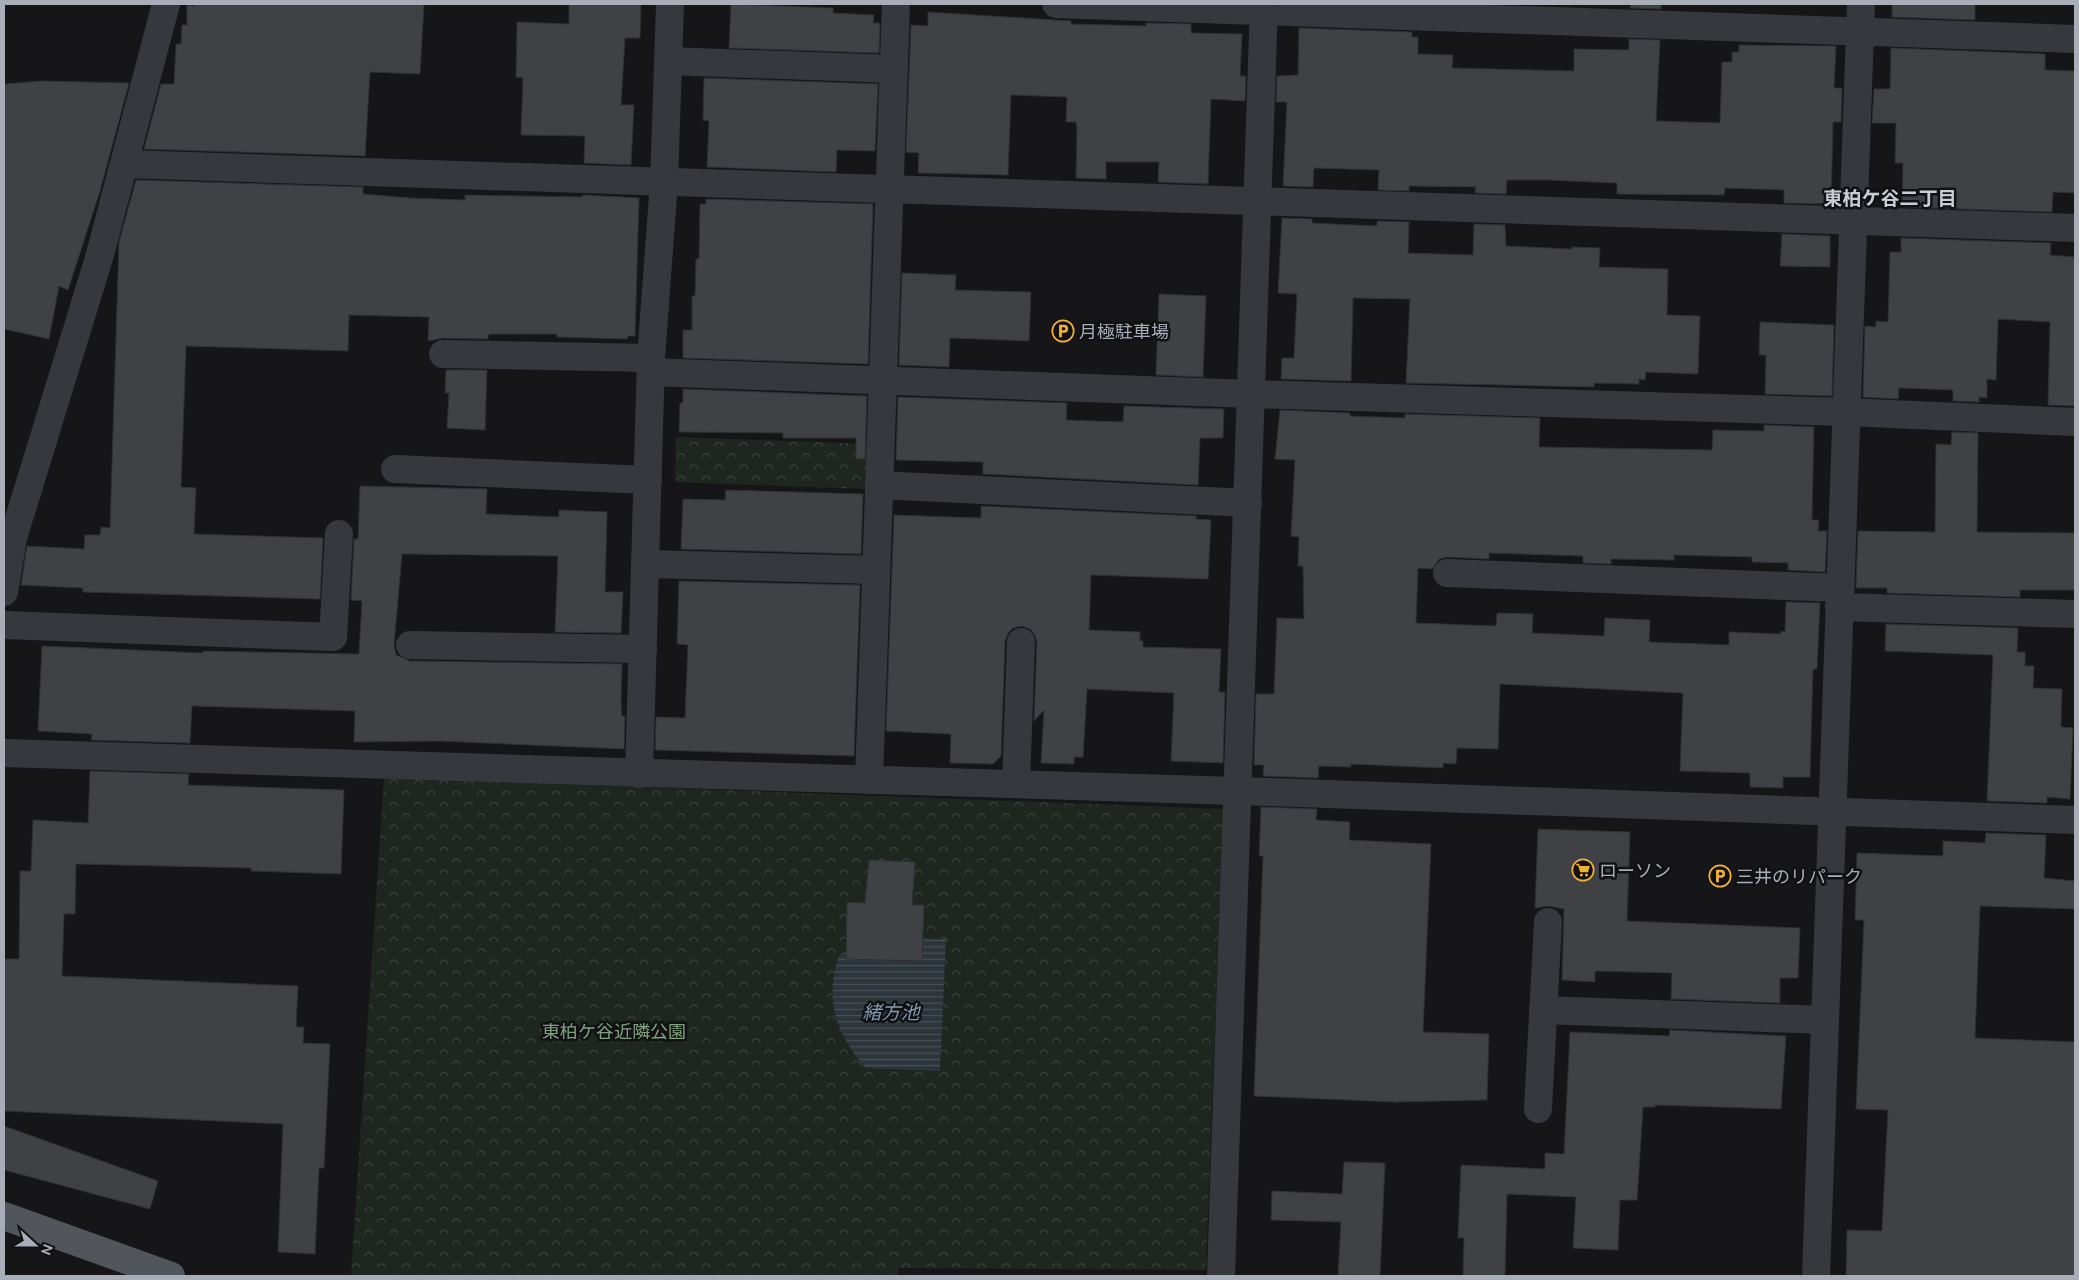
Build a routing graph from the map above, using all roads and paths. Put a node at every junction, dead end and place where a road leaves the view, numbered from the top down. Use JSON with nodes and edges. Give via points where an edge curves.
{"nodes":[{"id":1,"x":166,"y":4,"type":"edge"},
{"id":2,"x":670,"y":4,"type":"edge"},
{"id":3,"x":896,"y":4,"type":"edge"},
{"id":4,"x":1056,"y":4,"type":"edge"},
{"id":5,"x":1861,"y":4,"type":"edge"},
{"id":6,"x":1264,"y":7,"type":"edge"},
{"id":7,"x":1860,"y":32,"type":"junction"},
{"id":8,"x":2075,"y":39,"type":"edge"},
{"id":9,"x":668,"y":61,"type":"junction"},
{"id":10,"x":894,"y":69,"type":"junction"},
{"id":11,"x":125,"y":164,"type":"junction"},
{"id":12,"x":664,"y":182,"type":"junction"},
{"id":13,"x":890,"y":189,"type":"junction"},
{"id":14,"x":1258,"y":201,"type":"junction"},
{"id":15,"x":1853,"y":220,"type":"junction"},
{"id":16,"x":2075,"y":228,"type":"edge"},
{"id":17,"x":443,"y":354,"type":"dead end"},
{"id":18,"x":651,"y":365,"type":"junction"},
{"id":19,"x":883,"y":379,"type":"junction"},
{"id":20,"x":1251,"y":394,"type":"junction"},
{"id":21,"x":1846,"y":412,"type":"junction"},
{"id":22,"x":2075,"y":422,"type":"edge"},
{"id":23,"x":395,"y":469,"type":"dead end"},
{"id":24,"x":648,"y":480,"type":"junction"},
{"id":25,"x":879,"y":486,"type":"junction"},
{"id":26,"x":1248,"y":503,"type":"junction"},
{"id":27,"x":339,"y":534,"type":"dead end"},
{"id":28,"x":645,"y":564,"type":"junction"},
{"id":29,"x":876,"y":570,"type":"junction"},
{"id":30,"x":1447,"y":573,"type":"dead end"},
{"id":31,"x":4,"y":592,"type":"edge"},
{"id":32,"x":1840,"y":597,"type":"junction"},
{"id":33,"x":2075,"y":614,"type":"edge"},
{"id":34,"x":4,"y":626,"type":"edge"},
{"id":35,"x":1021,"y":642,"type":"dead end"},
{"id":36,"x":410,"y":645,"type":"dead end"},
{"id":37,"x":643,"y":649,"type":"junction"},
{"id":38,"x":4,"y":753,"type":"edge"},
{"id":39,"x":639,"y":774,"type":"junction"},
{"id":40,"x":869,"y":780,"type":"junction"},
{"id":41,"x":1016,"y":784,"type":"junction"},
{"id":42,"x":1238,"y":791,"type":"junction"},
{"id":43,"x":1832,"y":812,"type":"junction"},
{"id":44,"x":2075,"y":820,"type":"edge"},
{"id":45,"x":1548,"y":922,"type":"dead end"},
{"id":46,"x":1543,"y":1010,"type":"junction"},
{"id":47,"x":1825,"y":1020,"type":"junction"},
{"id":48,"x":1538,"y":1109,"type":"dead end"},
{"id":49,"x":4,"y":1216,"type":"edge"},
{"id":50,"x":171,"y":1276,"type":"edge"},
{"id":51,"x":1221,"y":1276,"type":"edge"},
{"id":52,"x":1816,"y":1276,"type":"edge"}],
"edges":[{"from":1,"to":11,"type":"street"},
{"from":2,"to":9,"type":"street"},
{"from":3,"to":10,"type":"street"},
{"from":4,"to":6,"type":"street"},
{"from":5,"to":7,"type":"street"},
{"from":6,"to":7,"type":"street"},
{"from":6,"to":14,"type":"street"},
{"from":7,"to":8,"type":"street"},
{"from":7,"to":15,"type":"street"},
{"from":9,"to":10,"type":"street"},
{"from":9,"to":12,"type":"street"},
{"from":10,"to":13,"type":"street"},
{"from":11,"to":12,"type":"street"},
{"from":11,"to":31,"type":"street","via":[[12,538]]},
{"from":12,"to":13,"type":"street"},
{"from":12,"to":18,"type":"street"},
{"from":13,"to":14,"type":"street"},
{"from":13,"to":19,"type":"street"},
{"from":14,"to":15,"type":"street"},
{"from":14,"to":20,"type":"street"},
{"from":15,"to":16,"type":"street"},
{"from":15,"to":21,"type":"street"},
{"from":17,"to":18,"type":"street"},
{"from":18,"to":19,"type":"street"},
{"from":18,"to":24,"type":"street"},
{"from":19,"to":20,"type":"street"},
{"from":19,"to":25,"type":"street"},
{"from":20,"to":21,"type":"street"},
{"from":20,"to":26,"type":"street"},
{"from":21,"to":22,"type":"street"},
{"from":21,"to":32,"type":"street"},
{"from":23,"to":24,"type":"street"},
{"from":24,"to":28,"type":"street"},
{"from":25,"to":26,"type":"street"},
{"from":25,"to":29,"type":"street"},
{"from":26,"to":42,"type":"street"},
{"from":27,"to":34,"type":"street","via":[[333,637]]},
{"from":28,"to":29,"type":"street"},
{"from":28,"to":37,"type":"street"},
{"from":29,"to":40,"type":"street"},
{"from":30,"to":32,"type":"street"},
{"from":32,"to":33,"type":"street"},
{"from":32,"to":43,"type":"street"},
{"from":35,"to":41,"type":"street"},
{"from":36,"to":37,"type":"street"},
{"from":37,"to":39,"type":"street"},
{"from":38,"to":39,"type":"street"},
{"from":39,"to":40,"type":"street"},
{"from":40,"to":41,"type":"street"},
{"from":41,"to":42,"type":"street"},
{"from":42,"to":43,"type":"street"},
{"from":42,"to":51,"type":"street"},
{"from":43,"to":44,"type":"street"},
{"from":43,"to":47,"type":"street"},
{"from":45,"to":46,"type":"street"},
{"from":46,"to":47,"type":"street"},
{"from":46,"to":48,"type":"street"},
{"from":47,"to":52,"type":"street"},
{"from":49,"to":50,"type":"main road"}]}
